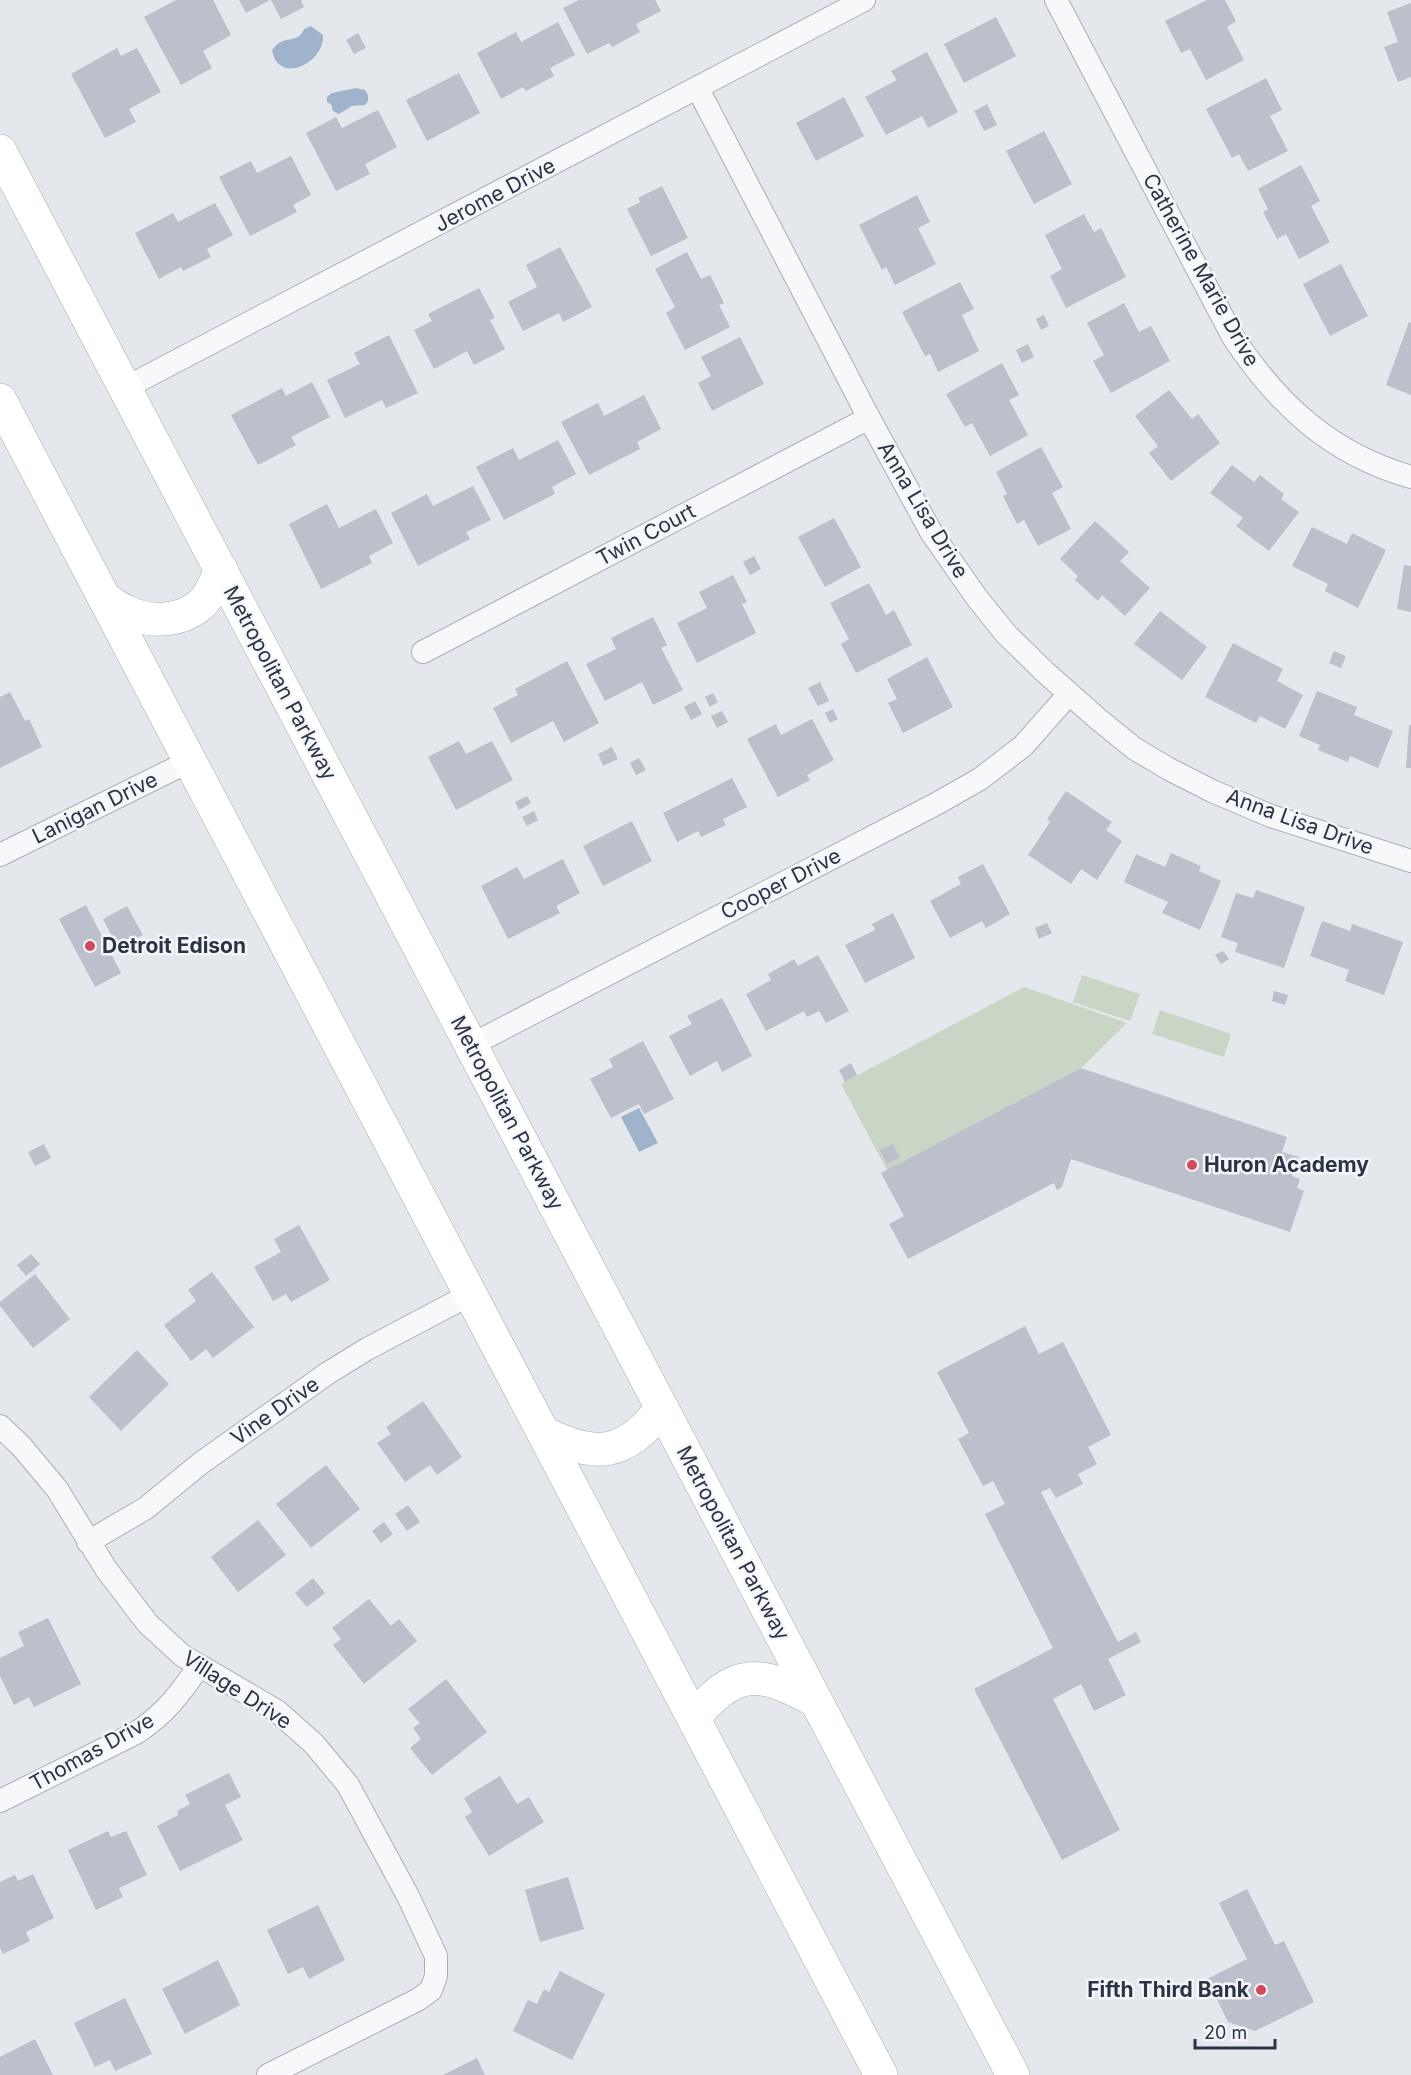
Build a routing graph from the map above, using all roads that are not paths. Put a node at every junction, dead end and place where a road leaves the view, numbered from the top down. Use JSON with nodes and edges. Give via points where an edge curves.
{"nodes":[{"id":1,"x":864,"y":0,"type":"edge"},
{"id":2,"x":1056,"y":0,"type":"edge"},
{"id":3,"x":698,"y":89,"type":"junction"},
{"id":4,"x":0,"y":151,"type":"edge"},
{"id":5,"x":125,"y":388,"type":"junction"},
{"id":6,"x":0,"y":400,"type":"edge"},
{"id":7,"x":869,"y":418,"type":"junction"},
{"id":8,"x":1411,"y":477,"type":"edge"},
{"id":9,"x":221,"y":569,"type":"junction"},
{"id":10,"x":105,"y":599,"type":"junction"},
{"id":11,"x":423,"y":652,"type":"dead end"},
{"id":12,"x":1069,"y":694,"type":"junction"},
{"id":13,"x":190,"y":761,"type":"junction"},
{"id":14,"x":0,"y":855,"type":"edge"},
{"id":15,"x":1411,"y":861,"type":"edge"},
{"id":16,"x":471,"y":1045,"type":"junction"},
{"id":17,"x":471,"y":1294,"type":"junction"},
{"id":18,"x":662,"y":1408,"type":"junction"},
{"id":19,"x":0,"y":1426,"type":"edge"},
{"id":20,"x":544,"y":1433,"type":"junction"},
{"id":21,"x":88,"y":1542,"type":"junction"},
{"id":22,"x":199,"y":1666,"type":"junction"},
{"id":23,"x":816,"y":1701,"type":"junction"},
{"id":24,"x":694,"y":1718,"type":"junction"},
{"id":25,"x":0,"y":1801,"type":"edge"},
{"id":26,"x":268,"y":2075,"type":"edge"},
{"id":27,"x":881,"y":2075,"type":"edge"},
{"id":28,"x":1013,"y":2075,"type":"edge"}],
"edges":[{"from":1,"to":3,"type":"street","name":"Jerome Drive"},
{"from":2,"to":8,"type":"street","name":"Catherine Marie Drive","via":[[1233,337],[1253,367],[1280,399],[1350,453]]},
{"from":3,"to":5,"type":"street","name":"Jerome Drive"},
{"from":3,"to":7,"type":"street","name":"Anna Lisa Drive"},
{"from":4,"to":5,"type":"main road","name":"Metropolitan Parkway"},
{"from":5,"to":9,"type":"main road","name":"Metropolitan Parkway"},
{"from":6,"to":10,"type":"main road"},
{"from":7,"to":11,"type":"street","name":"Twin Court"},
{"from":7,"to":12,"type":"street","name":"Anna Lisa Drive","via":[[930,532],[954,567],[1006,633]]},
{"from":9,"to":10,"type":"main road","via":[[201,604],[175,618],[145,618]]},
{"from":9,"to":16,"type":"main road","name":"Metropolitan Parkway"},
{"from":10,"to":13,"type":"main road"},
{"from":12,"to":15,"type":"street","name":"Anna Lisa Drive","via":[[1135,749],[1212,791],[1271,816]]},
{"from":12,"to":16,"type":"street","name":"Cooper Drive","via":[[1023,746],[980,779]]},
{"from":13,"to":14,"type":"street","name":"Lanigan Drive"},
{"from":13,"to":17,"type":"main road"},
{"from":16,"to":18,"type":"main road","name":"Metropolitan Parkway"},
{"from":17,"to":20,"type":"main road"},
{"from":17,"to":21,"type":"street","name":"Vine Drive","via":[[328,1373],[201,1463],[146,1508]]},
{"from":18,"to":20,"type":"main road","via":[[639,1434],[609,1449],[568,1445]]},
{"from":18,"to":23,"type":"main road","name":"Metropolitan Parkway"},
{"from":19,"to":21,"type":"street","name":"Village Drive","via":[[57,1489]]},
{"from":20,"to":24,"type":"main road"},
{"from":21,"to":22,"type":"street","name":"Village Drive","via":[[148,1624]]},
{"from":22,"to":25,"type":"street","name":"Thomas Drive","via":[[153,1722]]},
{"from":22,"to":26,"type":"street","name":"Village Drive","via":[[277,1711],[314,1744],[348,1785],[436,1956],[431,1990],[419,1999]]},
{"from":23,"to":24,"type":"main road","via":[[778,1682],[743,1679],[728,1684]]},
{"from":23,"to":28,"type":"main road","name":"Metropolitan Parkway"},
{"from":24,"to":27,"type":"main road"}]}
